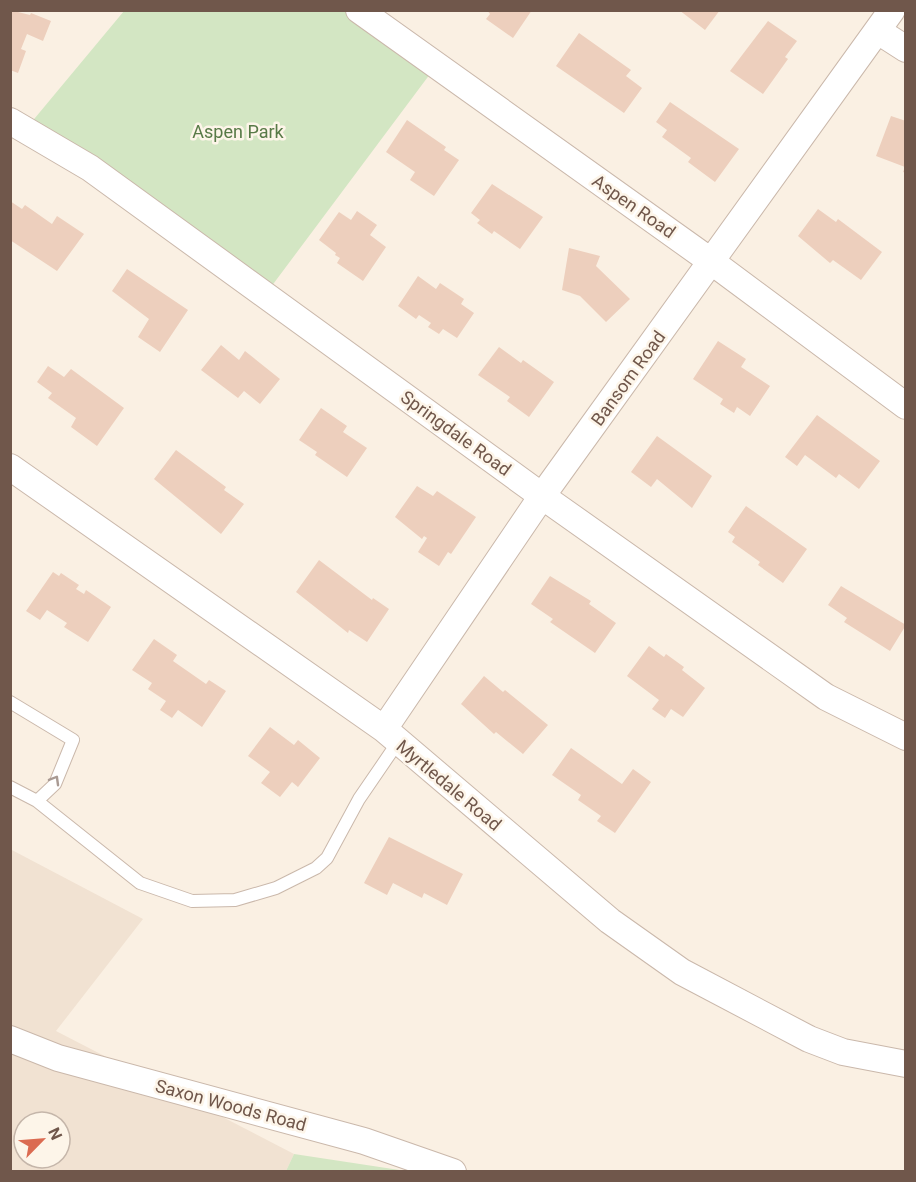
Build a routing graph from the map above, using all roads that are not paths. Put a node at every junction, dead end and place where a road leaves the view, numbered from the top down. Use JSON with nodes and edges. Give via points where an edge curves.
{"nodes":[{"id":1,"x":358,"y":10,"type":"edge"},
{"id":2,"x":885,"y":20,"type":"edge"},
{"id":3,"x":906,"y":49,"type":"edge"},
{"id":4,"x":10,"y":121,"type":"edge"},
{"id":5,"x":712,"y":262,"type":"junction"},
{"id":6,"x":906,"y":406,"type":"edge"},
{"id":7,"x":10,"y":467,"type":"edge"},
{"id":8,"x":542,"y":496,"type":"junction"},
{"id":9,"x":10,"y":702,"type":"edge"},
{"id":10,"x":391,"y":736,"type":"junction"},
{"id":11,"x":906,"y":737,"type":"edge"},
{"id":12,"x":10,"y":787,"type":"edge"},
{"id":13,"x":37,"y":801,"type":"junction"},
{"id":14,"x":10,"y":1038,"type":"edge"},
{"id":15,"x":906,"y":1064,"type":"edge"},
{"id":16,"x":453,"y":1172,"type":"edge"}],
"edges":[{"from":1,"to":5,"type":"street","name":"Aspen Road"},
{"from":2,"to":3,"type":"street"},
{"from":2,"to":5,"type":"street","name":"Bansom Road"},
{"from":4,"to":8,"type":"street","name":"Springdale Road","via":[[90,168]]},
{"from":5,"to":6,"type":"street","name":"Aspen Road"},
{"from":5,"to":8,"type":"street","name":"Bansom Road"},
{"from":7,"to":10,"type":"street","name":"Myrtledale Road"},
{"from":8,"to":10,"type":"street","name":"Bansom Road"},
{"from":8,"to":11,"type":"street","name":"Springdale Road","via":[[826,696]]},
{"from":13,"to":9,"type":"lane","one_way":true,"via":[[55,784],[73,740]]},
{"from":10,"to":13,"type":"lane","via":[[327,858],[316,868],[276,888],[235,900],[192,901],[140,883]]},
{"from":10,"to":15,"type":"street","name":"Myrtledale Road","via":[[610,921],[682,972],[808,1039],[843,1053]]},
{"from":12,"to":13,"type":"lane"},
{"from":14,"to":16,"type":"street","name":"Saxon Woods Road","via":[[58,1058],[364,1141]]}]}
